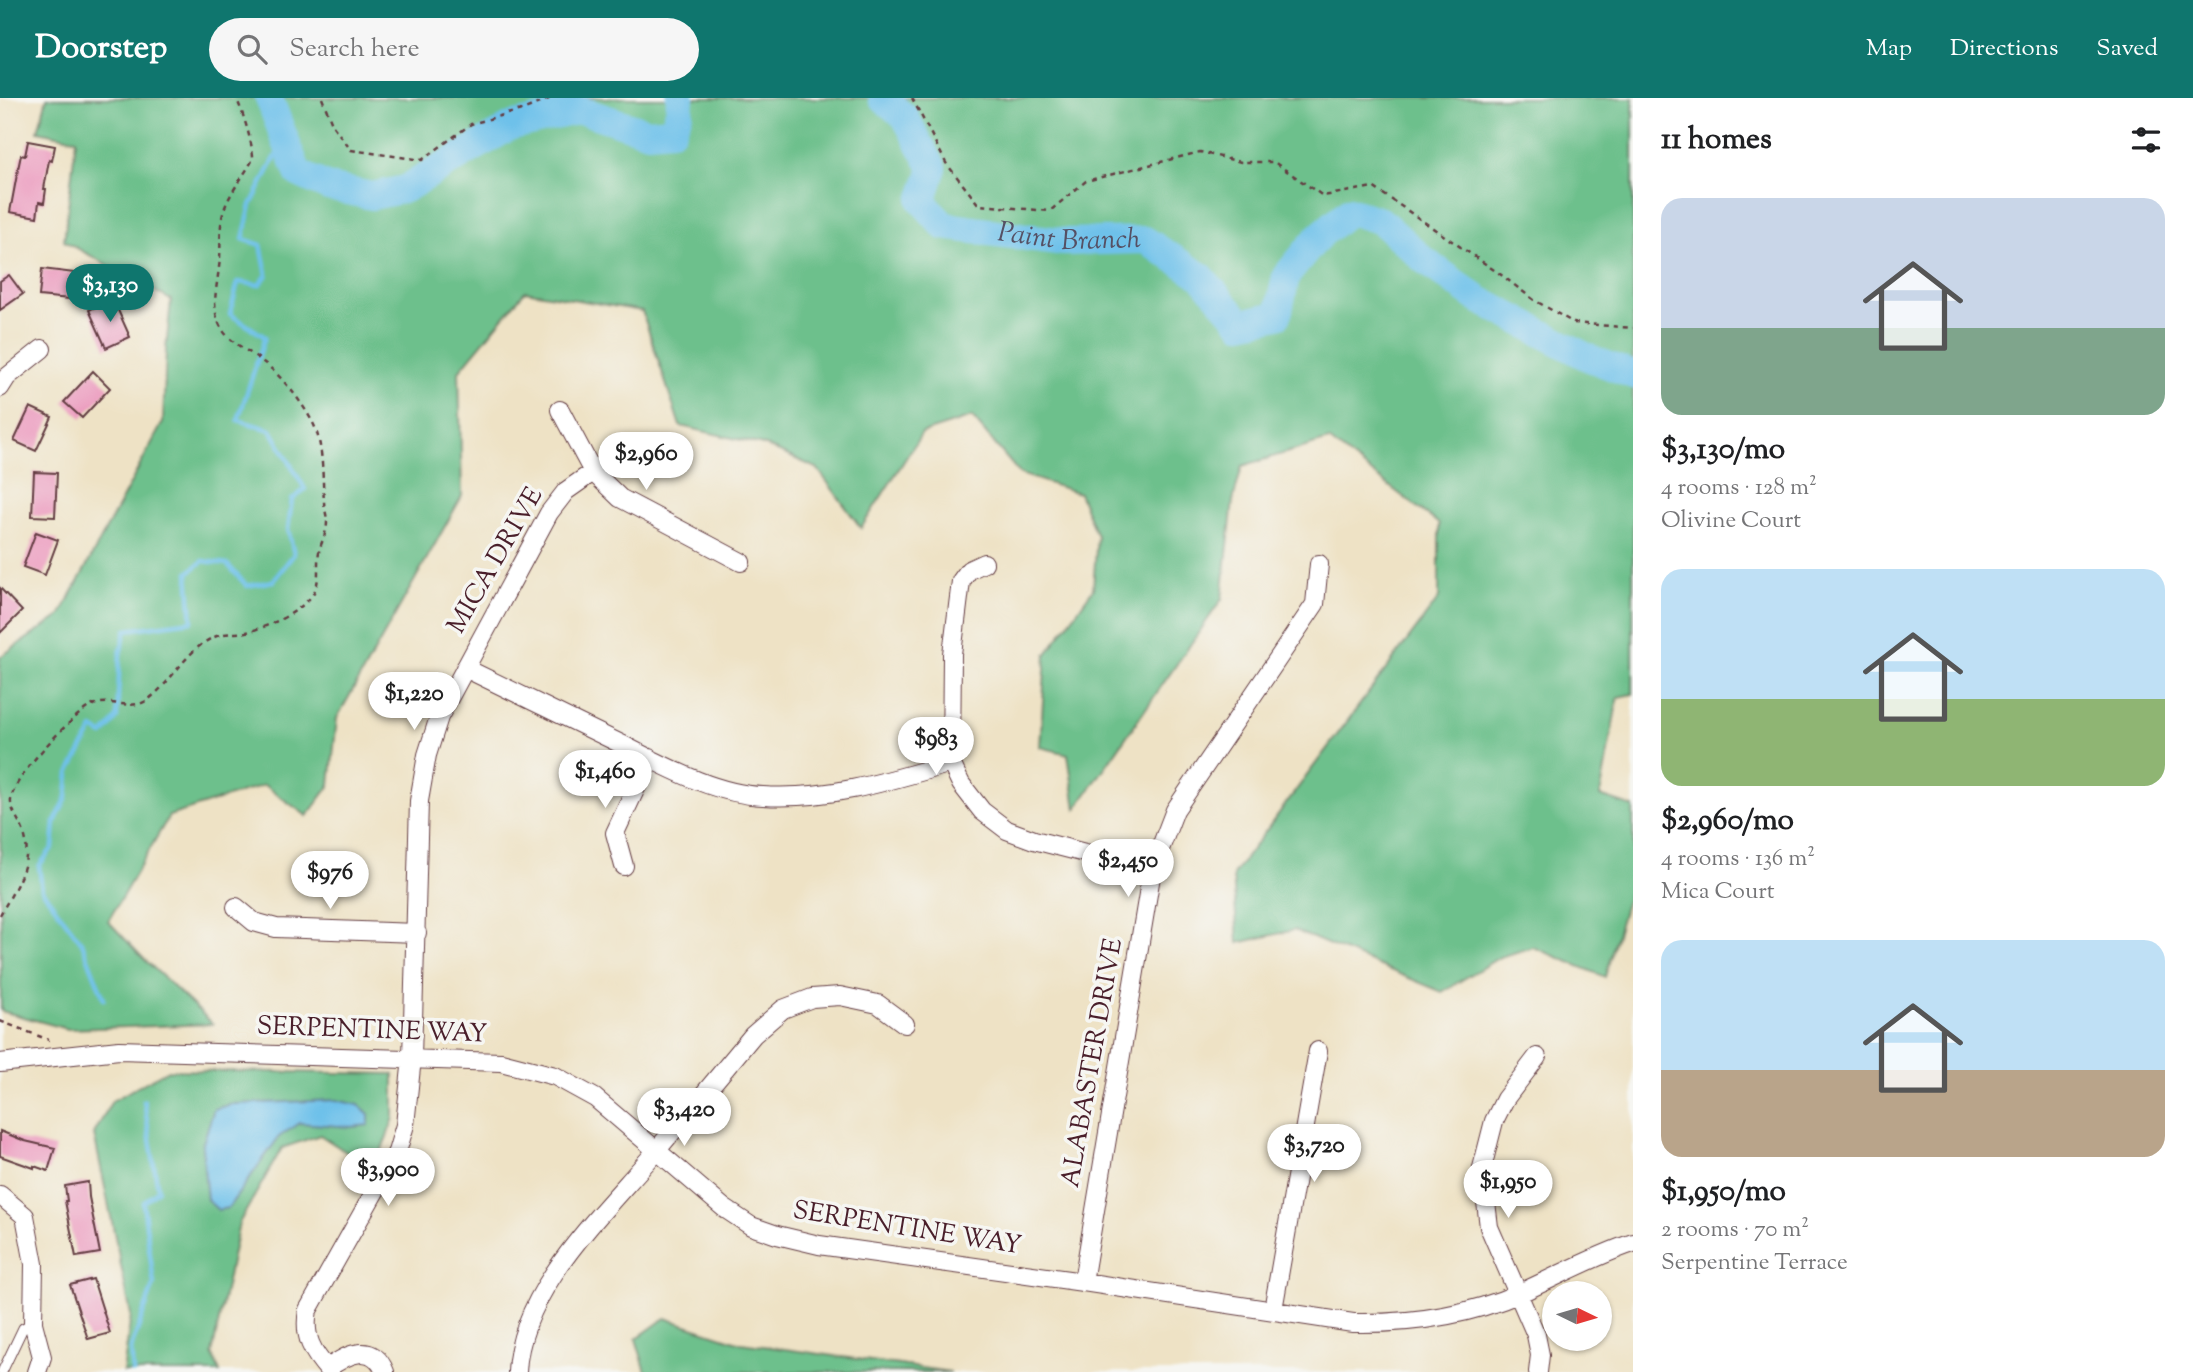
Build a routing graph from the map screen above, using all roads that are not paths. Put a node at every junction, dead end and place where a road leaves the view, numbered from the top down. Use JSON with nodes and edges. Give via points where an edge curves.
{"nodes":[{"id":1,"x":43,"y":349,"type":"dead end"},
{"id":2,"x":0,"y":388,"type":"edge"},
{"id":3,"x":560,"y":410,"type":"dead end"},
{"id":4,"x":593,"y":472,"type":"junction"},
{"id":5,"x":741,"y":562,"type":"dead end"},
{"id":6,"x":984,"y":563,"type":"dead end"},
{"id":7,"x":1319,"y":564,"type":"dead end"},
{"id":8,"x":465,"y":668,"type":"junction"},
{"id":9,"x":650,"y":758,"type":"junction"},
{"id":10,"x":951,"y":764,"type":"junction"},
{"id":11,"x":624,"y":866,"type":"dead end"},
{"id":12,"x":1152,"y":870,"type":"junction"},
{"id":13,"x":236,"y":907,"type":"dead end"},
{"id":14,"x":416,"y":933,"type":"junction"},
{"id":15,"x":905,"y":1024,"type":"dead end"},
{"id":16,"x":1318,"y":1051,"type":"dead end"},
{"id":17,"x":1537,"y":1057,"type":"dead end"},
{"id":18,"x":412,"y":1058,"type":"junction"},
{"id":19,"x":0,"y":1063,"type":"edge"},
{"id":20,"x":657,"y":1150,"type":"junction"},
{"id":21,"x":0,"y":1195,"type":"edge"},
{"id":22,"x":1633,"y":1243,"type":"edge"},
{"id":23,"x":1083,"y":1282,"type":"junction"},
{"id":24,"x":1517,"y":1294,"type":"junction"},
{"id":25,"x":1273,"y":1310,"type":"junction"},
{"id":26,"x":33,"y":1323,"type":"junction"},
{"id":27,"x":328,"y":1370,"type":"edge"},
{"id":28,"x":2,"y":1372,"type":"edge"},
{"id":29,"x":37,"y":1372,"type":"edge"},
{"id":30,"x":385,"y":1372,"type":"edge"},
{"id":31,"x":517,"y":1372,"type":"edge"},
{"id":32,"x":1538,"y":1372,"type":"edge"}],
"edges":[{"from":1,"to":2,"type":"street"},
{"from":3,"to":4,"type":"street"},
{"from":4,"to":5,"type":"street","via":[[633,507]]},
{"from":4,"to":8,"type":"street","name":"MICA DRIVE","via":[[566,491],[549,513]]},
{"from":6,"to":10,"type":"street","via":[[969,570],[961,581],[952,654]]},
{"from":7,"to":12,"type":"street","name":"ALABASTER DRIVE","via":[[1315,604],[1175,810]]},
{"from":8,"to":9,"type":"street"},
{"from":8,"to":14,"type":"street","name":"MICA DRIVE","via":[[439,717],[427,755],[419,801]]},
{"from":9,"to":10,"type":"street","via":[[720,788],[760,796],[802,797],[858,790]]},
{"from":9,"to":11,"type":"street","via":[[615,833]]},
{"from":10,"to":12,"type":"street","via":[[982,811],[1007,830]]},
{"from":12,"to":23,"type":"street","name":"ALABASTER DRIVE"},
{"from":13,"to":14,"type":"street","via":[[254,922],[276,929]]},
{"from":14,"to":18,"type":"street","name":"MICA DRIVE"},
{"from":15,"to":20,"type":"street","via":[[878,1004],[840,996],[812,998],[783,1009],[753,1035]]},
{"from":16,"to":25,"type":"street"},
{"from":17,"to":24,"type":"street","via":[[1504,1099],[1482,1168],[1489,1227]]},
{"from":18,"to":19,"type":"street","name":"SERPENTINE WAY","via":[[119,1050]]},
{"from":18,"to":20,"type":"street","name":"SERPENTINE WAY","via":[[501,1062],[555,1076],[595,1098]]},
{"from":18,"to":27,"type":"street","name":"MICA DRIVE","via":[[405,1125],[397,1152],[309,1310],[305,1326],[315,1355]]},
{"from":20,"to":23,"type":"street","name":"SERPENTINE WAY","via":[[724,1208],[751,1226],[777,1235],[818,1245]]},
{"from":20,"to":31,"type":"street","via":[[567,1256],[537,1303],[517,1359]]},
{"from":21,"to":26,"type":"street","via":[[25,1216],[34,1264]]},
{"from":22,"to":24,"type":"street","name":"SERPENTINE WAY"},
{"from":23,"to":25,"type":"street","name":"SERPENTINE WAY"},
{"from":24,"to":25,"type":"street","name":"SERPENTINE WAY","via":[[1451,1315],[1394,1324],[1353,1323]]},
{"from":24,"to":32,"type":"street","via":[[1536,1335]]},
{"from":26,"to":28,"type":"lane","via":[[23,1328]]},
{"from":26,"to":29,"type":"street","via":[[42,1356]]},
{"from":27,"to":30,"type":"street","via":[[349,1354],[360,1353],[372,1355]]}]}
